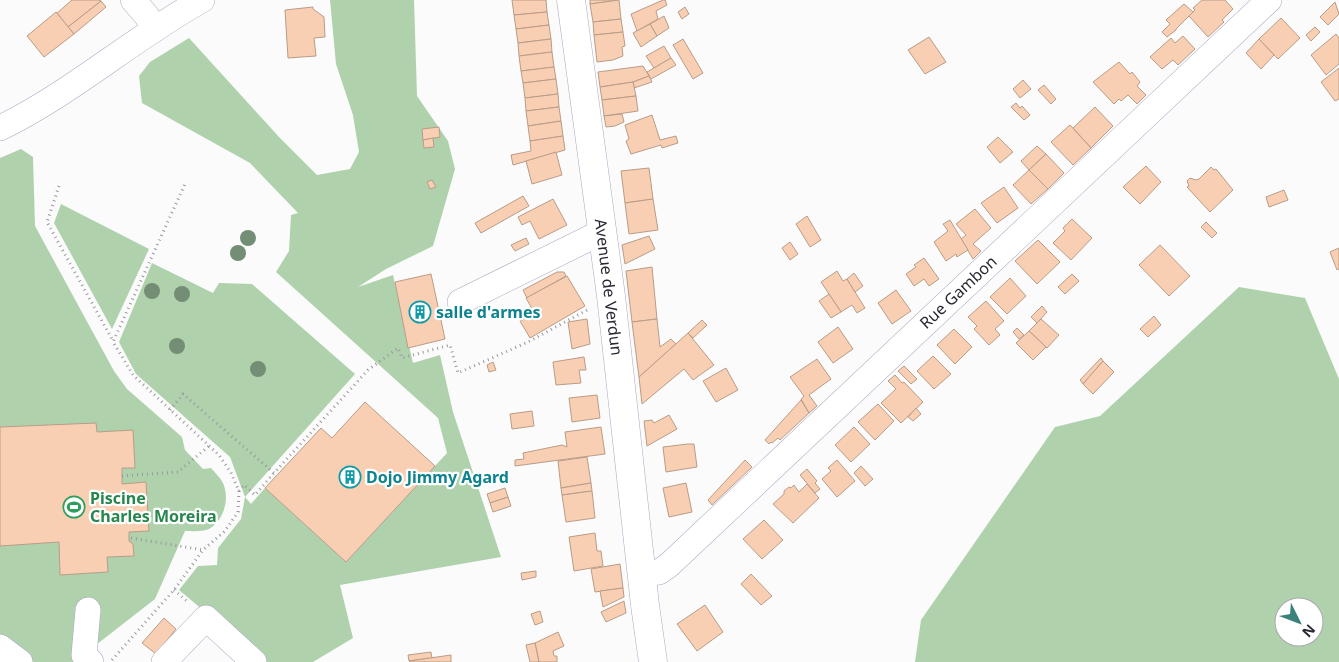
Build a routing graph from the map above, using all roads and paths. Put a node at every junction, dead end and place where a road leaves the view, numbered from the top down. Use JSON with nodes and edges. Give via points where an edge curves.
{"nodes":[{"id":1,"x":133,"y":0,"type":"edge"},
{"id":2,"x":202,"y":0,"type":"edge"},
{"id":3,"x":571,"y":0,"type":"edge"},
{"id":4,"x":1269,"y":0,"type":"edge"},
{"id":5,"x":155,"y":29,"type":"junction"},
{"id":6,"x":0,"y":128,"type":"edge"},
{"id":7,"x":185,"y":184,"type":"dead end"},
{"id":8,"x":59,"y":186,"type":"dead end"},
{"id":9,"x":602,"y":232,"type":"junction"},
{"id":10,"x":611,"y":296,"type":"junction"},
{"id":11,"x":460,"y":302,"type":"dead end"},
{"id":12,"x":113,"y":342,"type":"junction"},
{"id":13,"x":170,"y":410,"type":"junction"},
{"id":14,"x":209,"y":446,"type":"junction"},
{"id":15,"x":274,"y":473,"type":"junction"},
{"id":16,"x":122,"y":476,"type":"dead end"},
{"id":17,"x":238,"y":491,"type":"junction"},
{"id":18,"x":131,"y":538,"type":"dead end"},
{"id":19,"x":203,"y":550,"type":"junction"},
{"id":20,"x":642,"y":574,"type":"junction"},
{"id":21,"x":88,"y":610,"type":"dead end"},
{"id":22,"x":0,"y":647,"type":"edge"},
{"id":23,"x":20,"y":662,"type":"edge"},
{"id":24,"x":92,"y":662,"type":"edge"},
{"id":25,"x":112,"y":662,"type":"edge"},
{"id":26,"x":164,"y":662,"type":"edge"},
{"id":27,"x":254,"y":662,"type":"edge"},
{"id":28,"x":653,"y":662,"type":"edge"}],
"edges":[{"from":1,"to":5,"type":"street"},
{"from":2,"to":5,"type":"street"},
{"from":3,"to":9,"type":"main road","name":"Avenue de Verdun"},
{"from":4,"to":20,"type":"street","name":"Rue Gambon","via":[[669,565],[659,572]]},
{"from":5,"to":6,"type":"street","via":[[39,107]]},
{"from":7,"to":12,"type":"path"},
{"from":8,"to":12,"type":"path","via":[[47,222]]},
{"from":9,"to":10,"type":"main road","name":"Avenue de Verdun"},
{"from":9,"to":11,"type":"street"},
{"from":10,"to":15,"type":"path","via":[[528,342],[458,373],[450,345],[402,358],[398,348],[368,370]]},
{"from":10,"to":20,"type":"main road","name":"Avenue de Verdun"},
{"from":12,"to":13,"type":"path","via":[[133,375]]},
{"from":13,"to":14,"type":"path"},
{"from":13,"to":15,"type":"path","via":[[183,394]]},
{"from":14,"to":16,"type":"path","via":[[178,472]]},
{"from":14,"to":17,"type":"path","via":[[232,473]]},
{"from":15,"to":17,"type":"path","via":[[255,495],[244,485]]},
{"from":17,"to":19,"type":"path","via":[[238,512],[224,531]]},
{"from":18,"to":19,"type":"path"},
{"from":19,"to":25,"type":"path","via":[[174,590]]},
{"from":20,"to":28,"type":"main road","name":"Avenue de Verdun"},
{"from":21,"to":24,"type":"street","via":[[84,655]]},
{"from":22,"to":23,"type":"street"},
{"from":26,"to":27,"type":"street","via":[[206,618]]}]}
